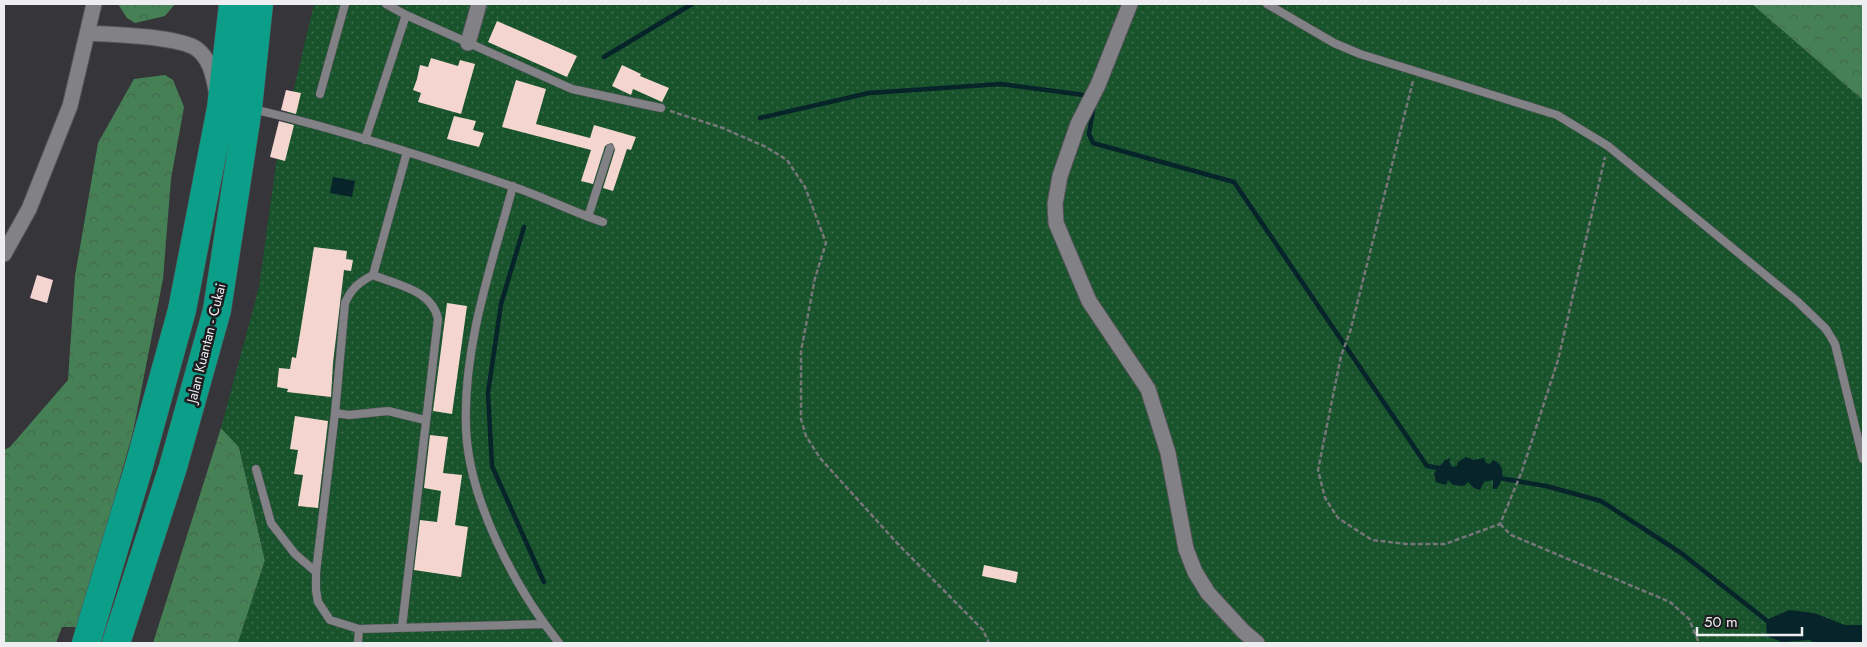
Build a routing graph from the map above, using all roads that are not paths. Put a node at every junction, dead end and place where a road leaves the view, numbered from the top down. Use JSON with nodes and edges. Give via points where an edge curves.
{"nodes":[{"id":1,"x":94,"y":4,"type":"edge"},
{"id":2,"x":233,"y":4,"type":"edge"},
{"id":3,"x":260,"y":4,"type":"edge"},
{"id":4,"x":344,"y":4,"type":"edge"},
{"id":5,"x":386,"y":4,"type":"edge"},
{"id":6,"x":479,"y":4,"type":"edge"},
{"id":7,"x":1130,"y":4,"type":"edge"},
{"id":8,"x":1267,"y":4,"type":"edge"},
{"id":9,"x":406,"y":15,"type":"junction"},
{"id":10,"x":89,"y":32,"type":"junction"},
{"id":11,"x":468,"y":43,"type":"junction"},
{"id":12,"x":320,"y":94,"type":"dead end"},
{"id":13,"x":234,"y":108,"type":"junction"},
{"id":14,"x":661,"y":108,"type":"road end"},
{"id":15,"x":365,"y":140,"type":"junction"},
{"id":16,"x":610,"y":148,"type":"dead end"},
{"id":17,"x":407,"y":152,"type":"junction"},
{"id":18,"x":513,"y":186,"type":"junction"},
{"id":19,"x":588,"y":217,"type":"junction"},
{"id":20,"x":603,"y":222,"type":"dead end"},
{"id":21,"x":4,"y":254,"type":"edge"},
{"id":22,"x":372,"y":275,"type":"junction"},
{"id":23,"x":335,"y":413,"type":"junction"},
{"id":24,"x":425,"y":420,"type":"junction"},
{"id":25,"x":1863,"y":459,"type":"edge"},
{"id":26,"x":256,"y":469,"type":"dead end"},
{"id":27,"x":316,"y":572,"type":"junction"},
{"id":28,"x":543,"y":624,"type":"junction"},
{"id":29,"x":402,"y":627,"type":"junction"},
{"id":30,"x":359,"y":629,"type":"junction"},
{"id":31,"x":86,"y":643,"type":"edge"},
{"id":32,"x":116,"y":643,"type":"edge"},
{"id":33,"x":358,"y":643,"type":"edge"},
{"id":34,"x":559,"y":643,"type":"edge"},
{"id":35,"x":1258,"y":643,"type":"edge"}],
"edges":[{"from":1,"to":10,"type":"street"},
{"from":2,"to":13,"type":"highway","name":"Jalan Kuantan - Cukai"},
{"from":3,"to":13,"type":"highway","name":"Jalan Kuantan - Cukai"},
{"from":4,"to":12,"type":"lane"},
{"from":5,"to":9,"type":"lane"},
{"from":6,"to":11,"type":"street"},
{"from":7,"to":35,"type":"street","via":[[1098,85],[1078,124],[1060,176],[1055,204],[1056,223],[1089,301],[1148,390],[1168,453],[1186,548],[1195,572],[1208,593]]},
{"from":8,"to":25,"type":"lane","via":[[1351,50],[1557,115],[1608,146],[1797,301],[1826,329],[1835,344]]},
{"from":9,"to":11,"type":"lane"},
{"from":9,"to":15,"type":"lane"},
{"from":10,"to":13,"type":"street","via":[[178,41],[196,48],[207,59]]},
{"from":10,"to":21,"type":"street","via":[[70,106],[29,209]]},
{"from":11,"to":14,"type":"lane","via":[[572,89]]},
{"from":13,"to":15,"type":"lane"},
{"from":13,"to":31,"type":"highway","name":"Jalan Kuantan - Cukai","via":[[140,466]]},
{"from":13,"to":32,"type":"highway","name":"Jalan Kuantan - Cukai","via":[[217,310],[174,467]]},
{"from":15,"to":17,"type":"lane"},
{"from":16,"to":19,"type":"lane"},
{"from":17,"to":18,"type":"lane"},
{"from":17,"to":22,"type":"lane"},
{"from":18,"to":19,"type":"lane"},
{"from":18,"to":28,"type":"lane","via":[[480,310],[469,373],[466,427],[473,474],[488,519]]},
{"from":19,"to":20,"type":"lane"},
{"from":22,"to":23,"type":"lane","via":[[350,291],[345,303]]},
{"from":22,"to":24,"type":"lane","via":[[421,294],[430,299],[436,310],[438,319]]},
{"from":23,"to":24,"type":"lane","via":[[349,415],[388,411]]},
{"from":23,"to":27,"type":"lane"},
{"from":24,"to":29,"type":"lane"},
{"from":26,"to":27,"type":"lane","via":[[271,523],[295,554]]},
{"from":27,"to":30,"type":"lane","via":[[318,602],[322,610],[330,620]]},
{"from":28,"to":29,"type":"lane"},
{"from":28,"to":34,"type":"lane"},
{"from":29,"to":30,"type":"lane"},
{"from":30,"to":33,"type":"lane"}]}
